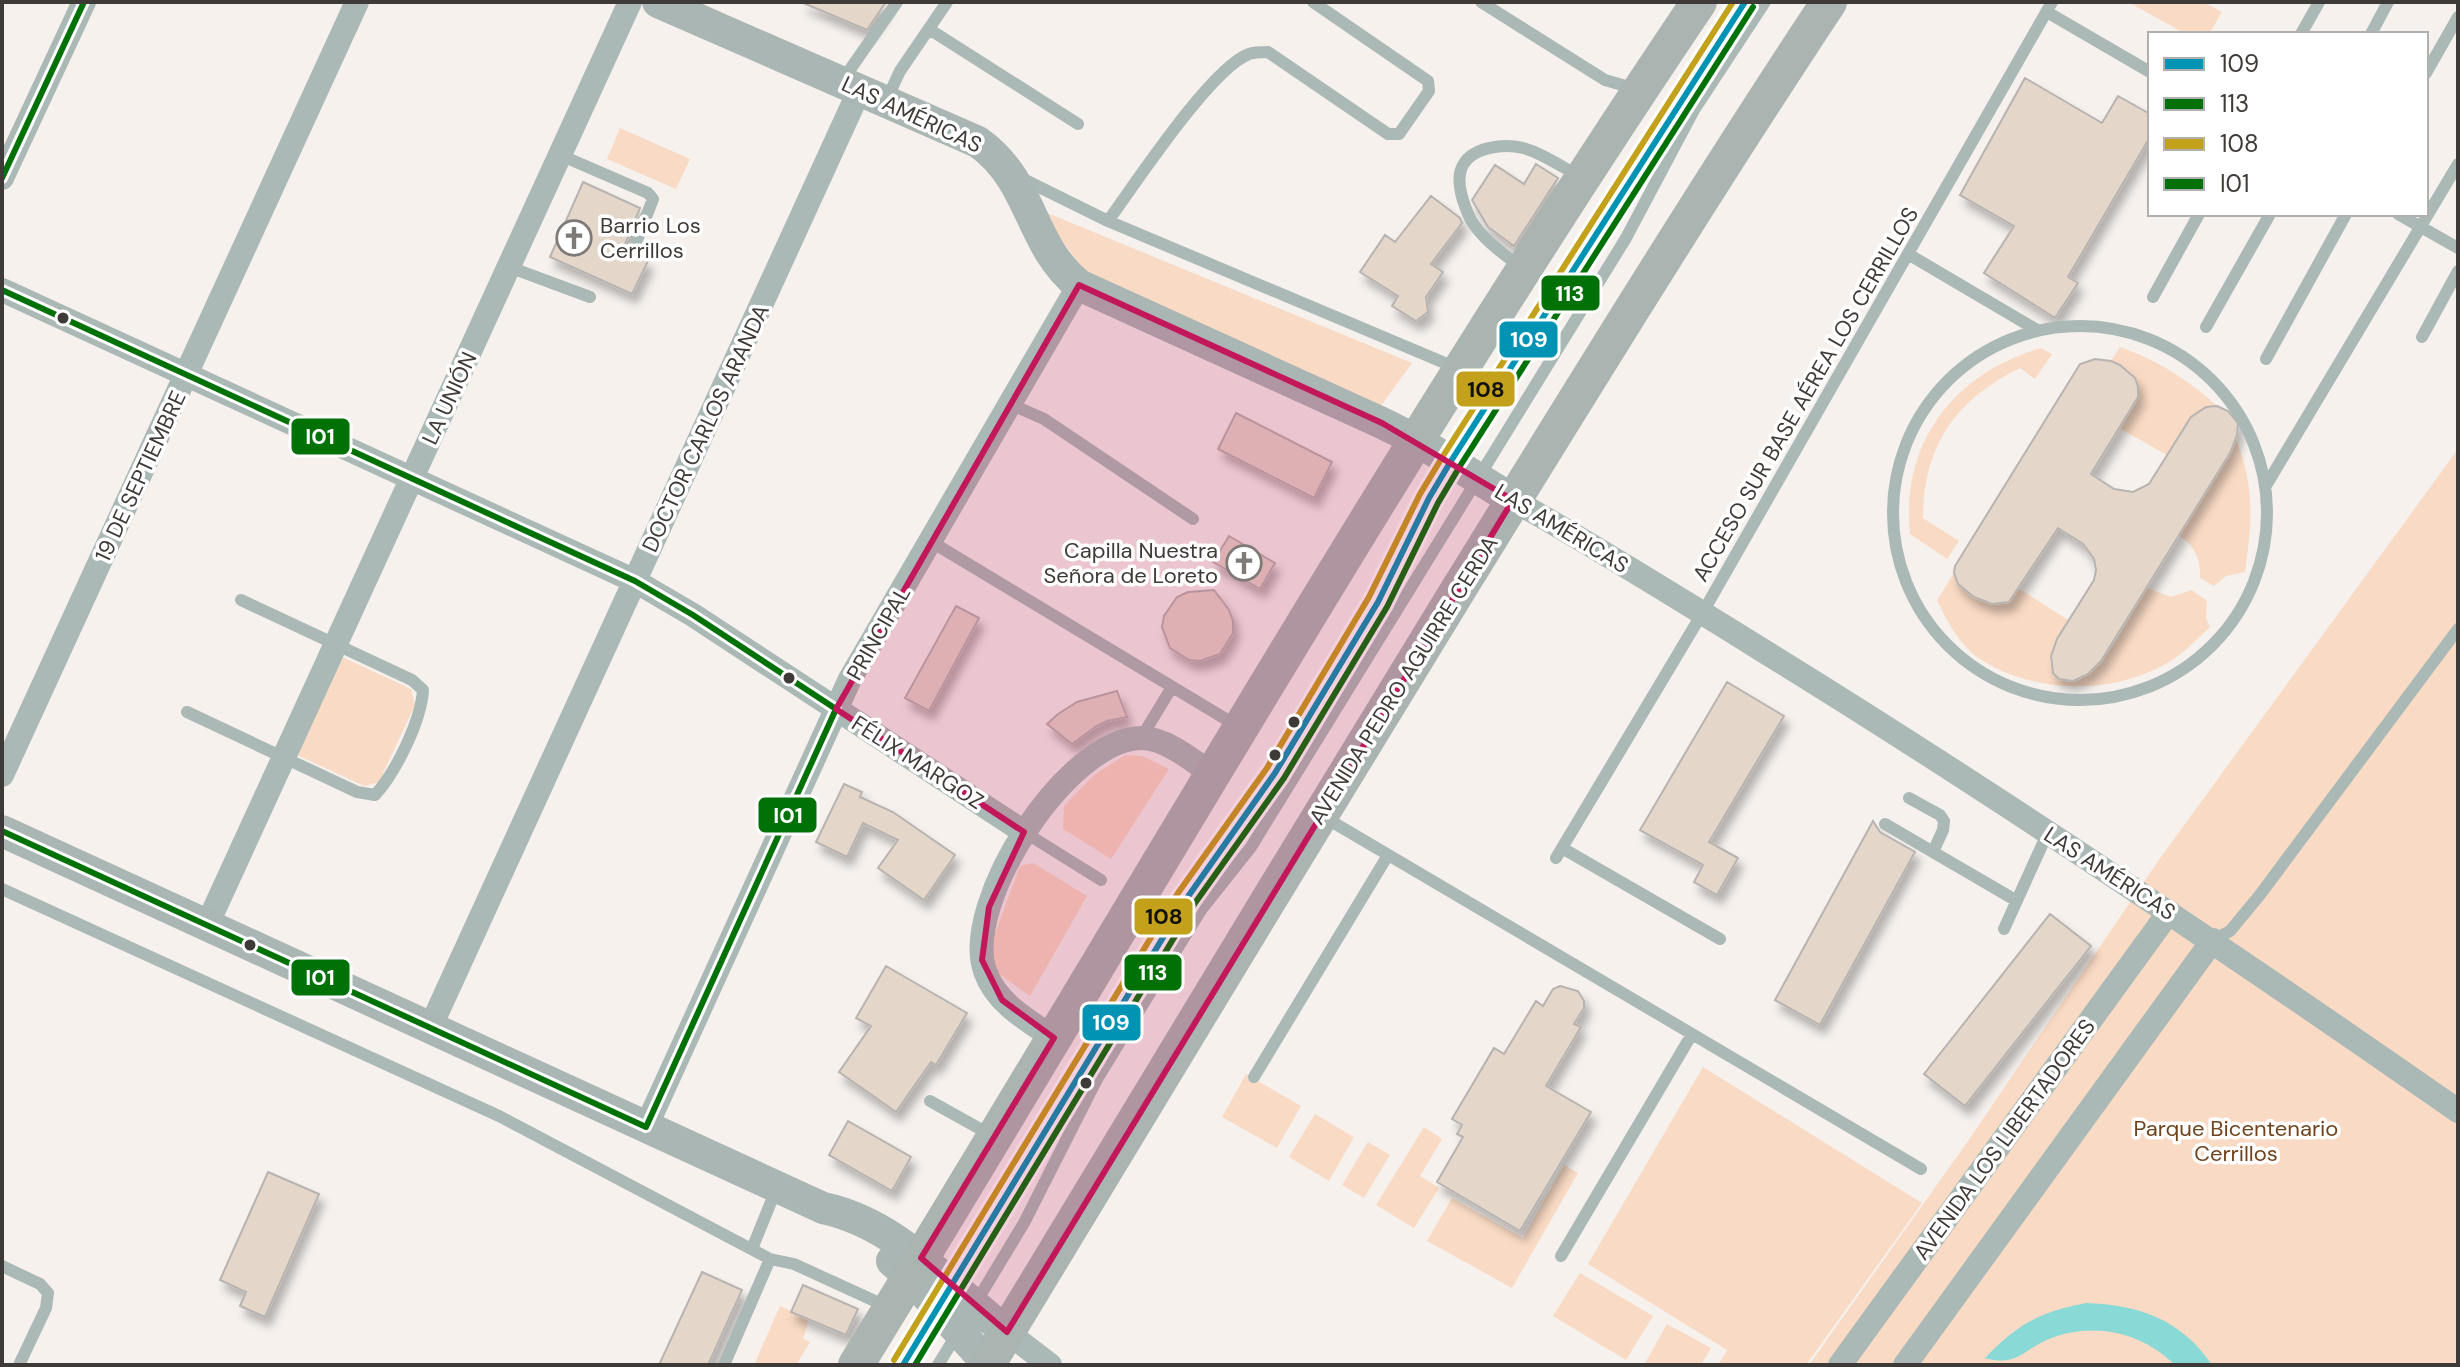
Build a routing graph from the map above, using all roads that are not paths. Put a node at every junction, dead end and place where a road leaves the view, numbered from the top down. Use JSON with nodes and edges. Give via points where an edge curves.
{"nodes":[{"id":1,"x":84,"y":2,"type":"edge"},
{"id":2,"x":357,"y":2,"type":"edge"},
{"id":3,"x":630,"y":2,"type":"edge"},
{"id":4,"x":897,"y":2,"type":"edge"},
{"id":5,"x":947,"y":2,"type":"edge"},
{"id":6,"x":1313,"y":2,"type":"edge"},
{"id":7,"x":1481,"y":2,"type":"edge"},
{"id":8,"x":1699,"y":2,"type":"edge"},
{"id":9,"x":1745,"y":2,"type":"edge"},
{"id":10,"x":1765,"y":2,"type":"edge"},
{"id":11,"x":1829,"y":2,"type":"edge"},
{"id":12,"x":2319,"y":2,"type":"edge"},
{"id":13,"x":2388,"y":2,"type":"edge"},
{"id":14,"x":675,"y":6,"type":"edge"},
{"id":15,"x":2050,"y":7,"type":"edge"},
{"id":16,"x":2458,"y":17,"type":"edge"},
{"id":17,"x":929,"y":29,"type":"junction"},
{"id":18,"x":2302,"y":32,"type":"edge"},
{"id":19,"x":2372,"y":32,"type":"edge"},
{"id":20,"x":2428,"y":70,"type":"edge"},
{"id":21,"x":2148,"y":71,"type":"edge"},
{"id":22,"x":863,"y":90,"type":"junction"},
{"id":23,"x":1639,"y":90,"type":"junction"},
{"id":24,"x":1078,"y":124,"type":"dead end"},
{"id":25,"x":560,"y":155,"type":"junction"},
{"id":26,"x":2458,"y":164,"type":"edge"},
{"id":27,"x":1011,"y":173,"type":"junction"},
{"id":28,"x":1581,"y":177,"type":"junction"},
{"id":29,"x":2,"y":178,"type":"edge"},
{"id":30,"x":2198,"y":216,"type":"edge"},
{"id":31,"x":2269,"y":216,"type":"edge"},
{"id":32,"x":2345,"y":216,"type":"edge"},
{"id":33,"x":2401,"y":216,"type":"edge"},
{"id":34,"x":1108,"y":221,"type":"junction"},
{"id":35,"x":2422,"y":228,"type":"junction"},
{"id":36,"x":637,"y":240,"type":"dead end"},
{"id":37,"x":2458,"y":248,"type":"edge"},
{"id":38,"x":1908,"y":254,"type":"junction"},
{"id":39,"x":509,"y":267,"type":"junction"},
{"id":40,"x":1522,"y":269,"type":"junction"},
{"id":41,"x":2458,"y":271,"type":"edge"},
{"id":42,"x":1079,"y":285,"type":"junction"},
{"id":43,"x":2,"y":290,"type":"edge"},
{"id":44,"x":590,"y":297,"type":"dead end"},
{"id":45,"x":2153,"y":297,"type":"dead end"},
{"id":46,"x":2206,"y":327,"type":"dead end"},
{"id":47,"x":2037,"y":330,"type":"junction"},
{"id":48,"x":2422,"y":337,"type":"dead end"},
{"id":49,"x":2266,"y":359,"type":"dead end"},
{"id":50,"x":1460,"y":369,"type":"junction"},
{"id":51,"x":187,"y":375,"type":"junction"},
{"id":52,"x":1010,"y":404,"type":"junction"},
{"id":53,"x":1416,"y":440,"type":"junction"},
{"id":54,"x":1464,"y":470,"type":"junction"},
{"id":55,"x":412,"y":478,"type":"junction"},
{"id":56,"x":2267,"y":484,"type":"junction"},
{"id":57,"x":1513,"y":500,"type":"junction"},
{"id":58,"x":1193,"y":519,"type":"dead end"},
{"id":59,"x":930,"y":541,"type":"junction"},
{"id":60,"x":635,"y":581,"type":"junction"},
{"id":61,"x":241,"y":600,"type":"dead end"},
{"id":62,"x":1703,"y":612,"type":"junction"},
{"id":63,"x":2458,"y":629,"type":"edge"},
{"id":64,"x":2453,"y":642,"type":"edge"},
{"id":65,"x":336,"y":645,"type":"junction"},
{"id":66,"x":1172,"y":687,"type":"junction"},
{"id":67,"x":836,"y":709,"type":"junction"},
{"id":68,"x":187,"y":712,"type":"dead end"},
{"id":69,"x":1240,"y":727,"type":"junction"},
{"id":70,"x":1141,"y":738,"type":"junction"},
{"id":71,"x":284,"y":758,"type":"junction"},
{"id":72,"x":1212,"y":774,"type":"junction"},
{"id":73,"x":2,"y":775,"type":"edge"},
{"id":74,"x":1909,"y":798,"type":"dead end"},
{"id":75,"x":1320,"y":815,"type":"junction"},
{"id":76,"x":1885,"y":824,"type":"dead end"},
{"id":77,"x":2,"y":831,"type":"edge"},
{"id":78,"x":1024,"y":832,"type":"junction"},
{"id":79,"x":2048,"y":832,"type":"junction"},
{"id":80,"x":1933,"y":852,"type":"junction"},
{"id":81,"x":1388,"y":855,"type":"junction"},
{"id":82,"x":1101,"y":880,"type":"dead end"},
{"id":83,"x":2,"y":889,"type":"edge"},
{"id":84,"x":2017,"y":901,"type":"junction"},
{"id":85,"x":2169,"y":912,"type":"junction"},
{"id":86,"x":207,"y":925,"type":"junction"},
{"id":87,"x":2004,"y":929,"type":"dead end"},
{"id":88,"x":1720,"y":939,"type":"dead end"},
{"id":89,"x":2213,"y":940,"type":"junction"},
{"id":90,"x":430,"y":1028,"type":"junction"},
{"id":91,"x":1692,"y":1034,"type":"junction"},
{"id":92,"x":1054,"y":1038,"type":"junction"},
{"id":93,"x":1254,"y":1077,"type":"dead end"},
{"id":94,"x":930,"y":1101,"type":"dead end"},
{"id":95,"x":2458,"y":1111,"type":"edge"},
{"id":96,"x":646,"y":1127,"type":"junction"},
{"id":97,"x":994,"y":1136,"type":"junction"},
{"id":98,"x":1921,"y":1169,"type":"dead end"},
{"id":99,"x":777,"y":1187,"type":"junction"},
{"id":100,"x":752,"y":1249,"type":"junction"},
{"id":101,"x":1561,"y":1256,"type":"dead end"},
{"id":102,"x":770,"y":1259,"type":"junction"},
{"id":103,"x":2,"y":1266,"type":"edge"},
{"id":104,"x":915,"y":1268,"type":"junction"},
{"id":105,"x":955,"y":1308,"type":"junction"},
{"id":106,"x":891,"y":1309,"type":"junction"},
{"id":107,"x":1007,"y":1332,"type":"junction"},
{"id":108,"x":19,"y":1365,"type":"edge"},
{"id":109,"x":724,"y":1365,"type":"edge"},
{"id":110,"x":856,"y":1365,"type":"edge"},
{"id":111,"x":903,"y":1365,"type":"edge"},
{"id":112,"x":938,"y":1365,"type":"edge"},
{"id":113,"x":988,"y":1365,"type":"edge"},
{"id":114,"x":1050,"y":1365,"type":"edge"},
{"id":115,"x":1840,"y":1365,"type":"edge"},
{"id":116,"x":1905,"y":1365,"type":"edge"}],
"edges":[{"from":1,"to":29,"type":"street"},
{"from":2,"to":51,"type":"street","name":"19 DE SEPTIEMBRE"},
{"from":3,"to":25,"type":"street","name":"LA UNIÓN"},
{"from":4,"to":22,"type":"lane"},
{"from":5,"to":17,"type":"lane"},
{"from":6,"to":34,"type":"lane","via":[[1428,81],[1429,91],[1399,134],[1388,134],[1268,52],[1250,53],[1209,86]]},
{"from":7,"to":23,"type":"lane","via":[[1605,80]]},
{"from":8,"to":23,"type":"main road"},
{"from":9,"to":54,"type":"lane"},
{"from":10,"to":54,"type":"lane","via":[[1680,133],[1626,238]]},
{"from":11,"to":57,"type":"main road","name":"AVENIDA PEDRO AGUIRRE CERDA"},
{"from":12,"to":18,"type":"lane"},
{"from":13,"to":19,"type":"lane"},
{"from":14,"to":22,"type":"street","name":"LAS AMÉRICAS"},
{"from":15,"to":21,"type":"lane"},
{"from":15,"to":38,"type":"lane","name":"ACCESO SUR BASE AÉREA LOS CERRILLOS"},
{"from":16,"to":20,"type":"lane"},
{"from":17,"to":22,"type":"lane","via":[[900,71]]},
{"from":17,"to":24,"type":"lane"},
{"from":22,"to":27,"type":"street","name":"LAS AMÉRICAS","via":[[978,142]]},
{"from":22,"to":60,"type":"street","name":"DOCTOR CARLOS ARANDA"},
{"from":23,"to":28,"type":"main road"},
{"from":25,"to":36,"type":"lane","via":[[648,193],[653,199]]},
{"from":25,"to":39,"type":"street","name":"LA UNIÓN"},
{"from":26,"to":35,"type":"lane"},
{"from":27,"to":34,"type":"lane"},
{"from":27,"to":42,"type":"street","name":"LAS AMÉRICAS","via":[[1046,250]]},
{"from":28,"to":40,"type":"main road"},
{"from":28,"to":40,"type":"lane","via":[[1523,148],[1494,146],[1471,155],[1461,168],[1461,194],[1472,221]]},
{"from":30,"to":45,"type":"lane"},
{"from":31,"to":46,"type":"lane"},
{"from":32,"to":49,"type":"lane"},
{"from":33,"to":35,"type":"lane"},
{"from":34,"to":50,"type":"lane"},
{"from":35,"to":37,"type":"lane"},
{"from":35,"to":56,"type":"lane"},
{"from":38,"to":47,"type":"lane"},
{"from":38,"to":62,"type":"lane","name":"ACCESO SUR BASE AÉREA LOS CERRILLOS"},
{"from":39,"to":44,"type":"lane"},
{"from":39,"to":55,"type":"street","name":"LA UNIÓN"},
{"from":40,"to":50,"type":"main road"},
{"from":41,"to":48,"type":"lane"},
{"from":42,"to":52,"type":"street","name":"PRINCIPAL"},
{"from":42,"to":53,"type":"street","name":"LAS AMÉRICAS"},
{"from":43,"to":51,"type":"street","name":"FÉLIX MARGOZ"},
{"from":47,"to":56,"type":"lane","via":[[2100,326],[2160,343],[2211,377],[2248,426]]},
{"from":47,"to":56,"type":"lane","via":[[1978,355],[1932,397],[1902,452],[1891,514],[1902,576],[1932,631],[1979,672],[2036,696],[2097,701],[2157,686],[2208,652],[2246,604],[2267,546]]},
{"from":50,"to":53,"type":"main road"},
{"from":51,"to":55,"type":"street","name":"FÉLIX MARGOZ"},
{"from":51,"to":73,"type":"street","name":"19 DE SEPTIEMBRE"},
{"from":52,"to":58,"type":"lane","via":[[1044,419]]},
{"from":52,"to":59,"type":"street","name":"PRINCIPAL"},
{"from":53,"to":54,"type":"street","name":"LAS AMÉRICAS"},
{"from":53,"to":69,"type":"main road"},
{"from":54,"to":57,"type":"street","name":"LAS AMÉRICAS"},
{"from":54,"to":105,"type":"lane","via":[[1251,847],[1201,910],[1097,1079],[1024,1223]]},
{"from":54,"to":105,"type":"lane","via":[[1429,498],[1378,602],[1259,797],[1187,898]]},
{"from":55,"to":60,"type":"street","name":"FÉLIX MARGOZ"},
{"from":55,"to":65,"type":"street","name":"LA UNIÓN"},
{"from":57,"to":62,"type":"street","name":"LAS AMÉRICAS"},
{"from":57,"to":75,"type":"main road","name":"AVENIDA PEDRO AGUIRRE CERDA"},
{"from":59,"to":66,"type":"lane"},
{"from":59,"to":67,"type":"street","name":"PRINCIPAL"},
{"from":60,"to":67,"type":"street","name":"FÉLIX MARGOZ"},
{"from":60,"to":90,"type":"street","name":"DOCTOR CARLOS ARANDA"},
{"from":61,"to":65,"type":"lane"},
{"from":62,"to":79,"type":"street","name":"LAS AMÉRICAS"},
{"from":62,"to":88,"type":"lane","name":"ACCESO SUR BASE AÉREA LOS CERRILLOS","via":[[1559,853]]},
{"from":63,"to":64,"type":"lane"},
{"from":64,"to":89,"type":"lane","via":[[2259,896],[2230,931]]},
{"from":65,"to":71,"type":"street","name":"LA UNIÓN"},
{"from":65,"to":71,"type":"lane","via":[[423,690],[422,706],[389,780],[375,795],[357,792]]},
{"from":66,"to":69,"type":"lane"},
{"from":66,"to":70,"type":"lane"},
{"from":67,"to":78,"type":"street","name":"FÉLIX MARGOZ"},
{"from":67,"to":96,"type":"street","name":"PRINCIPAL"},
{"from":68,"to":71,"type":"lane"},
{"from":69,"to":72,"type":"main road"},
{"from":70,"to":72,"type":"street","via":[[1160,742]]},
{"from":70,"to":78,"type":"street","via":[[1110,746],[1085,765],[1044,804]]},
{"from":71,"to":86,"type":"street","name":"LA UNIÓN"},
{"from":72,"to":92,"type":"main road"},
{"from":74,"to":80,"type":"lane","via":[[1944,821]]},
{"from":75,"to":81,"type":"lane"},
{"from":75,"to":107,"type":"main road","name":"AVENIDA PEDRO AGUIRRE CERDA"},
{"from":76,"to":80,"type":"lane"},
{"from":77,"to":86,"type":"street"},
{"from":78,"to":82,"type":"lane","name":"FÉLIX MARGOZ"},
{"from":78,"to":92,"type":"street","via":[[989,907],[982,960],[1002,1000]]},
{"from":79,"to":84,"type":"lane"},
{"from":79,"to":85,"type":"street","name":"LAS AMÉRICAS"},
{"from":80,"to":84,"type":"lane"},
{"from":81,"to":91,"type":"lane"},
{"from":81,"to":93,"type":"lane"},
{"from":83,"to":100,"type":"lane","via":[[499,1116]]},
{"from":84,"to":87,"type":"lane"},
{"from":85,"to":89,"type":"street","name":"LAS AMÉRICAS"},
{"from":85,"to":115,"type":"street","name":"AVENIDA LOS LIBERTADORES"},
{"from":86,"to":90,"type":"street"},
{"from":89,"to":95,"type":"street","name":"LAS AMÉRICAS"},
{"from":89,"to":116,"type":"street"},
{"from":90,"to":96,"type":"street"},
{"from":91,"to":98,"type":"lane"},
{"from":91,"to":101,"type":"lane"},
{"from":92,"to":97,"type":"main road"},
{"from":94,"to":97,"type":"lane"},
{"from":96,"to":99,"type":"street"},
{"from":97,"to":104,"type":"main road"},
{"from":99,"to":100,"type":"lane"},
{"from":99,"to":104,"type":"street","via":[[864,1220],[900,1241]]},
{"from":100,"to":102,"type":"lane"},
{"from":102,"to":106,"type":"lane","via":[[801,1267]]},
{"from":102,"to":109,"type":"lane"},
{"from":103,"to":108,"type":"lane","via":[[48,1293]]},
{"from":104,"to":105,"type":"street"},
{"from":104,"to":106,"type":"main road"},
{"from":105,"to":107,"type":"street"},
{"from":105,"to":111,"type":"lane"},
{"from":105,"to":112,"type":"lane"},
{"from":105,"to":113,"type":"street"},
{"from":106,"to":110,"type":"main road"},
{"from":107,"to":113,"type":"main road","name":"AVENIDA PEDRO AGUIRRE CERDA"},
{"from":107,"to":114,"type":"street"}]}
